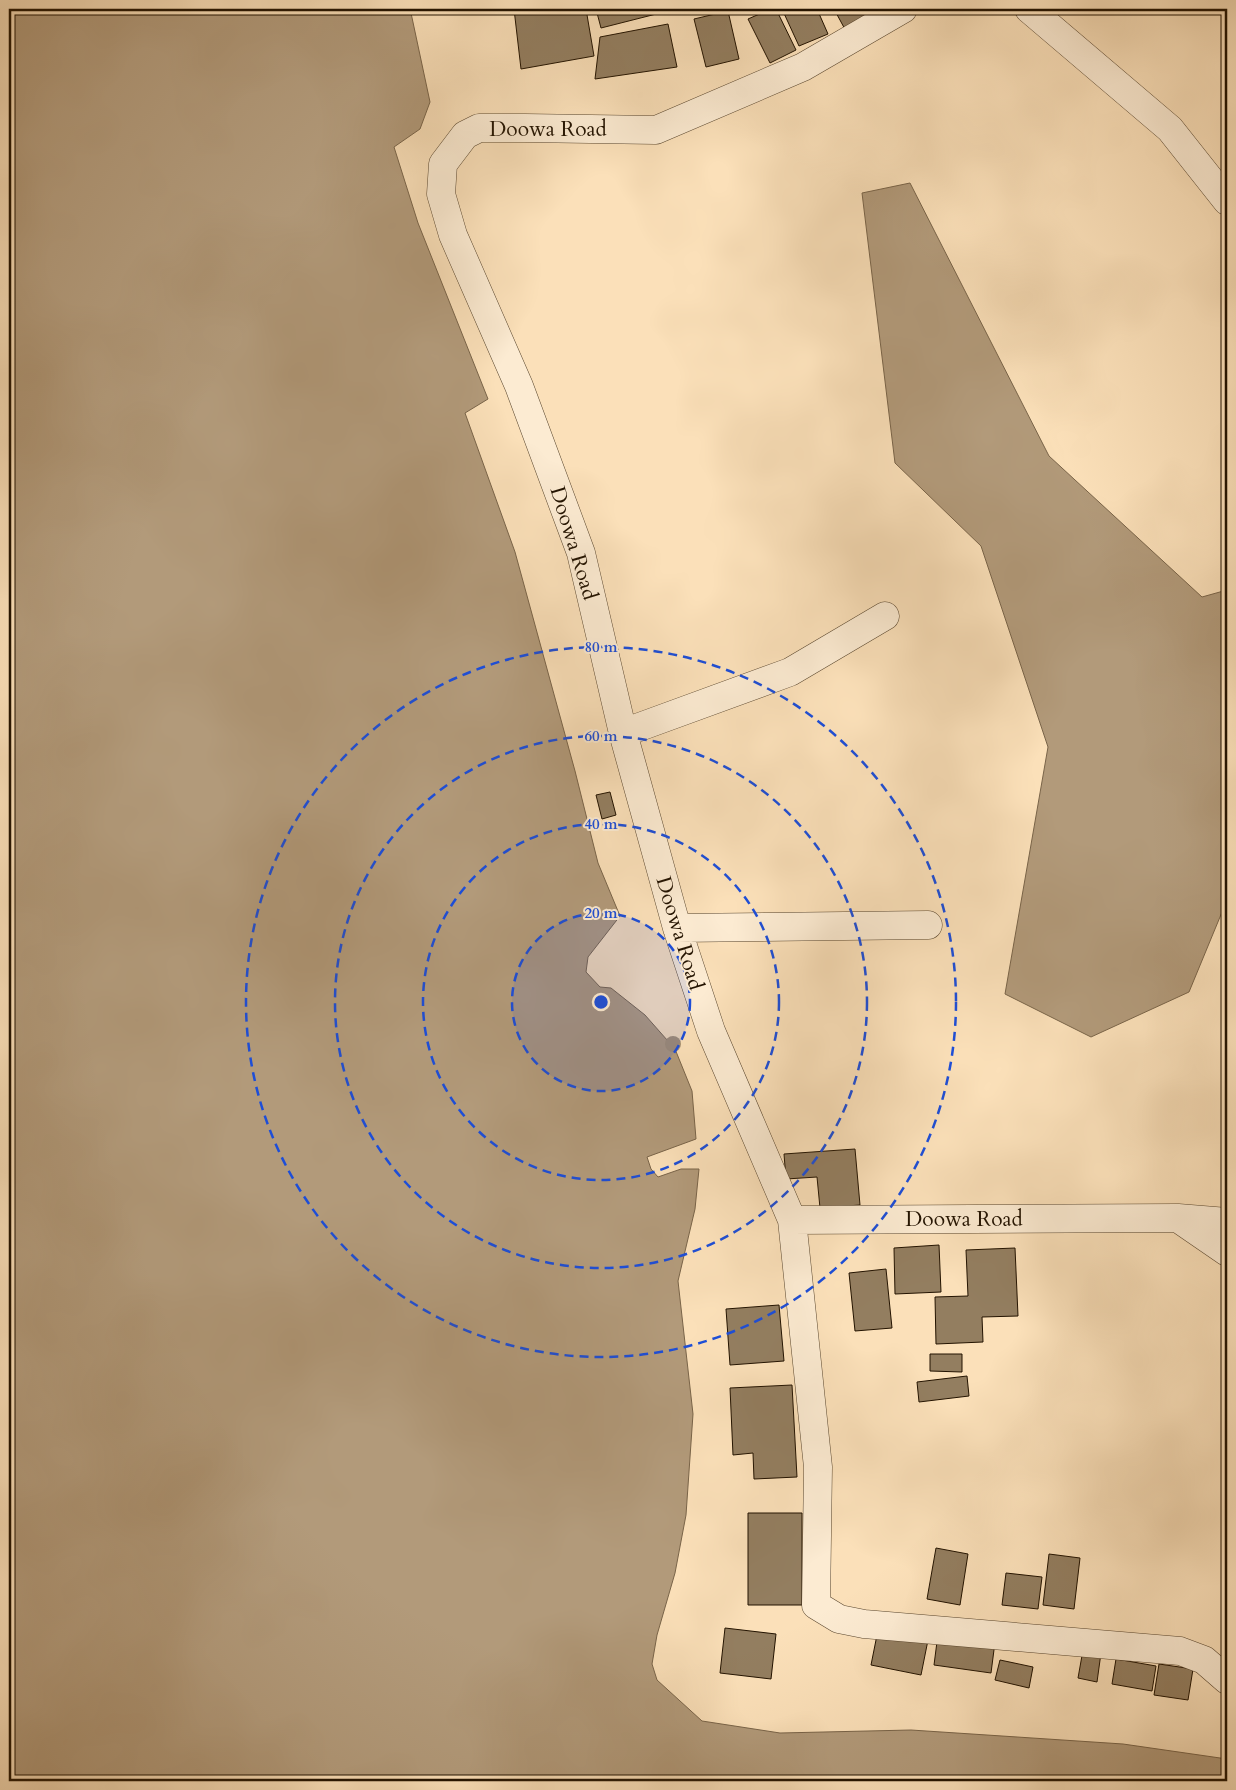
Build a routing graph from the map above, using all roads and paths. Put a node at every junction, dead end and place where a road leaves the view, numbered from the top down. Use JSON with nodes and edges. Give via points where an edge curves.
{"nodes":[{"id":1,"x":903,"y":9,"type":"edge"},
{"id":2,"x":1029,"y":9,"type":"edge"},
{"id":3,"x":1227,"y":201,"type":"edge"},
{"id":4,"x":885,"y":616,"type":"dead end"},
{"id":5,"x":623,"y":733,"type":"junction"},
{"id":6,"x":928,"y":925,"type":"dead end"},
{"id":7,"x":677,"y":928,"type":"junction"},
{"id":8,"x":1178,"y":1218,"type":"junction"},
{"id":9,"x":792,"y":1220,"type":"junction"},
{"id":10,"x":1227,"y":1222,"type":"edge"},
{"id":11,"x":1227,"y":1252,"type":"edge"},
{"id":12,"x":1227,"y":1680,"type":"edge"}],
"edges":[{"from":1,"to":5,"type":"street","name":"Doowa Road","via":[[803,67],[656,130],[479,128],[465,135],[443,164],[441,194],[453,235],[519,386],[582,553]]},
{"from":2,"to":3,"type":"street","via":[[1170,129]]},
{"from":4,"to":5,"type":"street","via":[[790,672]]},
{"from":5,"to":7,"type":"street","name":"Doowa Road"},
{"from":6,"to":7,"type":"street"},
{"from":7,"to":9,"type":"street","name":"Doowa Road","via":[[711,1031]]},
{"from":8,"to":9,"type":"street","name":"Doowa Road"},
{"from":8,"to":10,"type":"street","name":"Doowa Road"},
{"from":8,"to":11,"type":"street"},
{"from":9,"to":12,"type":"street","via":[[818,1468],[816,1605],[839,1619],[864,1624],[1180,1651],[1204,1660]]}]}
